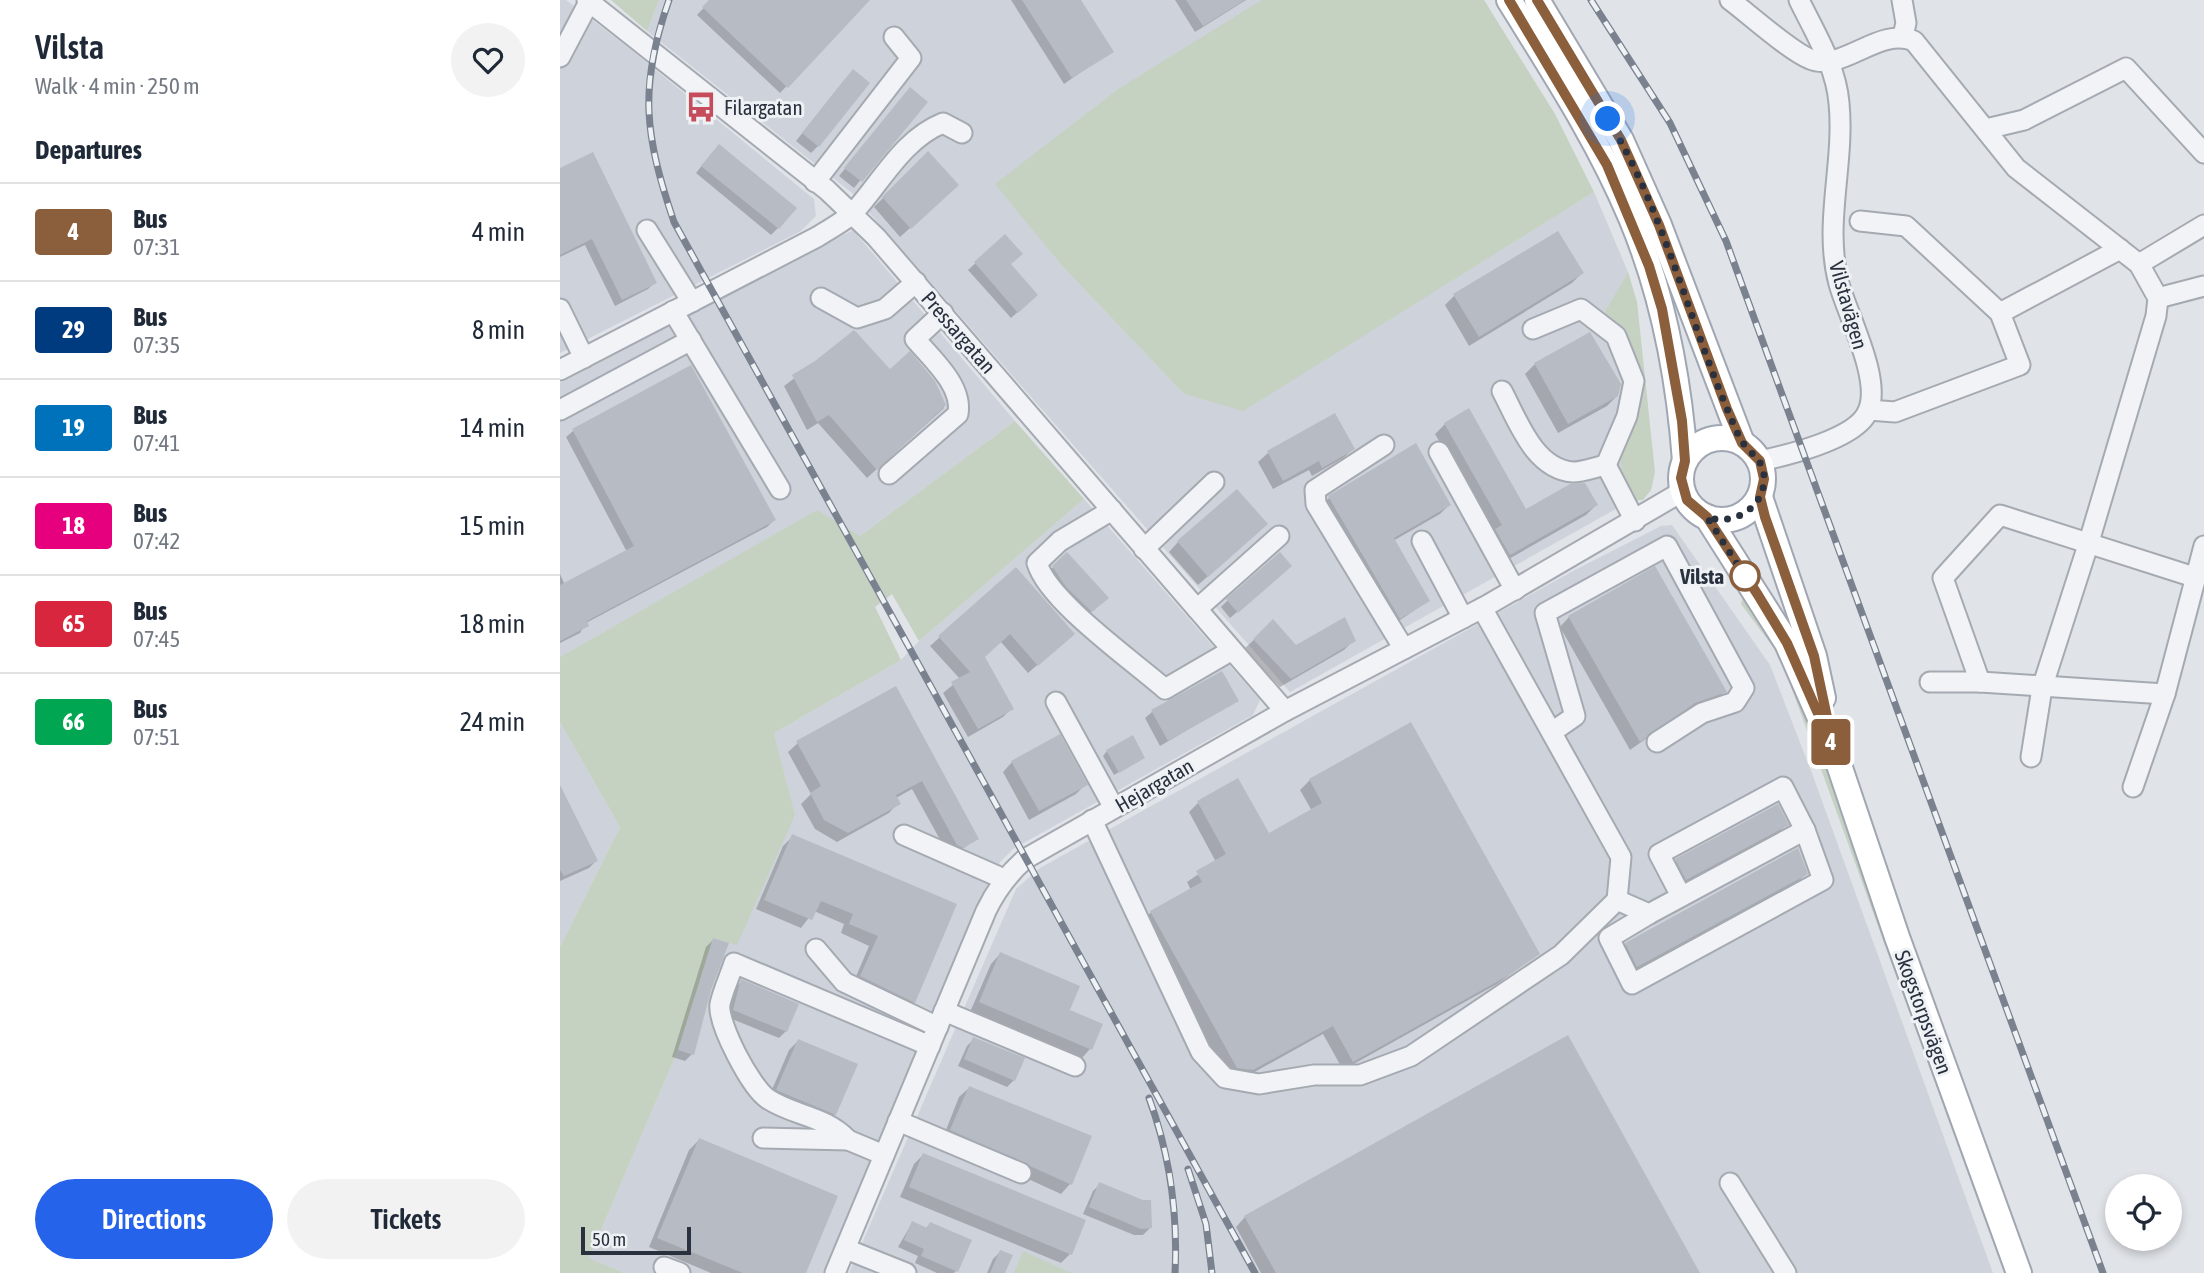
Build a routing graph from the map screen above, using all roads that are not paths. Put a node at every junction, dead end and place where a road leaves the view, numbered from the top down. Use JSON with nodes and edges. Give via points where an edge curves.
{"nodes":[{"id":1,"x":1509,"y":0,"type":"edge"},
{"id":2,"x":1536,"y":0,"type":"edge"},
{"id":3,"x":1730,"y":0,"type":"edge"},
{"id":4,"x":1799,"y":0,"type":"edge"},
{"id":5,"x":1902,"y":0,"type":"edge"},
{"id":6,"x":588,"y":1,"type":"edge"},
{"id":7,"x":1903,"y":36,"type":"junction"},
{"id":8,"x":894,"y":37,"type":"dead end"},
{"id":9,"x":560,"y":57,"type":"edge"},
{"id":10,"x":1828,"y":61,"type":"junction"},
{"id":11,"x":1986,"y":129,"type":"junction"},
{"id":12,"x":962,"y":133,"type":"dead end"},
{"id":13,"x":2204,"y":153,"type":"edge"},
{"id":14,"x":815,"y":182,"type":"junction"},
{"id":15,"x":852,"y":214,"type":"junction"},
{"id":16,"x":1860,"y":221,"type":"dead end"},
{"id":17,"x":2204,"y":225,"type":"edge"},
{"id":18,"x":647,"y":230,"type":"dead end"},
{"id":19,"x":2120,"y":250,"type":"junction"},
{"id":20,"x":2138,"y":264,"type":"junction"},
{"id":21,"x":916,"y":282,"type":"junction"},
{"id":22,"x":2204,"y":286,"type":"edge"},
{"id":23,"x":821,"y":298,"type":"dead end"},
{"id":24,"x":2158,"y":299,"type":"junction"},
{"id":25,"x":692,"y":302,"type":"junction"},
{"id":26,"x":560,"y":309,"type":"edge"},
{"id":27,"x":673,"y":312,"type":"junction"},
{"id":28,"x":943,"y":313,"type":"junction"},
{"id":29,"x":2000,"y":313,"type":"junction"},
{"id":30,"x":1533,"y":329,"type":"dead end"},
{"id":31,"x":691,"y":340,"type":"junction"},
{"id":32,"x":584,"y":358,"type":"junction"},
{"id":33,"x":560,"y":370,"type":"edge"},
{"id":34,"x":1502,"y":391,"type":"dead end"},
{"id":35,"x":560,"y":410,"type":"edge"},
{"id":36,"x":1869,"y":410,"type":"junction"},
{"id":37,"x":1742,"y":443,"type":"junction"},
{"id":38,"x":1384,"y":445,"type":"dead end"},
{"id":39,"x":1439,"y":452,"type":"dead end"},
{"id":40,"x":1685,"y":461,"type":"junction"},
{"id":41,"x":1760,"y":461,"type":"junction"},
{"id":42,"x":1606,"y":465,"type":"junction"},
{"id":43,"x":889,"y":474,"type":"dead end"},
{"id":44,"x":1214,"y":482,"type":"dead end"},
{"id":45,"x":780,"y":489,"type":"dead end"},
{"id":46,"x":1683,"y":492,"type":"junction"},
{"id":47,"x":1760,"y":497,"type":"junction"},
{"id":48,"x":1112,"y":510,"type":"junction"},
{"id":49,"x":1707,"y":517,"type":"junction"},
{"id":50,"x":1635,"y":521,"type":"junction"},
{"id":51,"x":1279,"y":536,"type":"dead end"},
{"id":52,"x":1422,"y":541,"type":"dead end"},
{"id":53,"x":2088,"y":545,"type":"junction"},
{"id":54,"x":2204,"y":546,"type":"edge"},
{"id":55,"x":1144,"y":549,"type":"junction"},
{"id":56,"x":2194,"y":578,"type":"junction"},
{"id":57,"x":1514,"y":590,"type":"junction"},
{"id":58,"x":1482,"y":608,"type":"junction"},
{"id":59,"x":1197,"y":609,"type":"junction"},
{"id":60,"x":1463,"y":618,"type":"junction"},
{"id":61,"x":1404,"y":649,"type":"junction"},
{"id":62,"x":1232,"y":650,"type":"junction"},
{"id":63,"x":1930,"y":682,"type":"dead end"},
{"id":64,"x":1980,"y":682,"type":"junction"},
{"id":65,"x":2042,"y":688,"type":"junction"},
{"id":66,"x":2165,"y":694,"type":"junction"},
{"id":67,"x":1056,"y":702,"type":"dead end"},
{"id":68,"x":1285,"y":711,"type":"junction"},
{"id":69,"x":1552,"y":732,"type":"junction"},
{"id":70,"x":1657,"y":742,"type":"dead end"},
{"id":71,"x":1834,"y":750,"type":"junction"},
{"id":72,"x":2031,"y":757,"type":"dead end"},
{"id":73,"x":2133,"y":787,"type":"dead end"},
{"id":74,"x":1114,"y":808,"type":"junction"},
{"id":75,"x":1092,"y":820,"type":"junction"},
{"id":76,"x":1805,"y":830,"type":"junction"},
{"id":77,"x":904,"y":835,"type":"dead end"},
{"id":78,"x":1004,"y":879,"type":"junction"},
{"id":79,"x":1681,"y":896,"type":"junction"},
{"id":80,"x":1617,"y":900,"type":"junction"},
{"id":81,"x":1649,"y":914,"type":"junction"},
{"id":82,"x":816,"y":949,"type":"dead end"},
{"id":83,"x":941,"y":1019,"type":"junction"},
{"id":84,"x":930,"y":1046,"type":"junction"},
{"id":85,"x":1075,"y":1066,"type":"dead end"},
{"id":86,"x":898,"y":1121,"type":"junction"},
{"id":87,"x":762,"y":1138,"type":"dead end"},
{"id":88,"x":848,"y":1140,"type":"junction"},
{"id":89,"x":884,"y":1156,"type":"junction"},
{"id":90,"x":1021,"y":1172,"type":"dead end"},
{"id":91,"x":1730,"y":1183,"type":"dead end"},
{"id":92,"x":846,"y":1249,"type":"junction"},
{"id":93,"x":835,"y":1273,"type":"edge"},
{"id":94,"x":906,"y":1273,"type":"edge"},
{"id":95,"x":1786,"y":1273,"type":"edge"},
{"id":96,"x":2019,"y":1273,"type":"edge"}],
"edges":[{"from":1,"to":40,"type":"main road","via":[[1584,124],[1636,230],[1662,309]]},
{"from":2,"to":37,"type":"main road","via":[[1621,140],[1659,225]]},
{"from":3,"to":10,"type":"street","via":[[1810,60]]},
{"from":4,"to":10,"type":"street","name":"Vilstavägen"},
{"from":5,"to":7,"type":"street"},
{"from":6,"to":9,"type":"street"},
{"from":6,"to":14,"type":"street","name":"Pressargatan"},
{"from":7,"to":10,"type":"street"},
{"from":7,"to":11,"type":"street","via":[[1914,41]]},
{"from":8,"to":14,"type":"street","via":[[911,58]]},
{"from":10,"to":36,"type":"street","name":"Vilstavägen","via":[[1840,105],[1834,254],[1872,390]]},
{"from":11,"to":13,"type":"street","via":[[2024,120],[2126,68]]},
{"from":11,"to":19,"type":"street","via":[[2015,168]]},
{"from":12,"to":15,"type":"street","via":[[943,123],[925,130]]},
{"from":14,"to":15,"type":"street","name":"Pressargatan"},
{"from":15,"to":21,"type":"street","name":"Pressargatan"},
{"from":15,"to":25,"type":"street"},
{"from":16,"to":29,"type":"street","via":[[1906,226]]},
{"from":17,"to":20,"type":"street"},
{"from":18,"to":25,"type":"street"},
{"from":19,"to":20,"type":"street"},
{"from":19,"to":29,"type":"street"},
{"from":20,"to":24,"type":"street"},
{"from":21,"to":23,"type":"street","via":[[885,309],[857,318]]},
{"from":21,"to":28,"type":"street","name":"Pressargatan"},
{"from":22,"to":24,"type":"street"},
{"from":24,"to":53,"type":"street"},
{"from":25,"to":27,"type":"street"},
{"from":26,"to":32,"type":"street"},
{"from":27,"to":31,"type":"street"},
{"from":27,"to":32,"type":"street"},
{"from":28,"to":43,"type":"street","via":[[915,340],[945,374],[960,401],[958,414]]},
{"from":28,"to":48,"type":"street","name":"Pressargatan"},
{"from":29,"to":36,"type":"street","via":[[2020,365],[1895,412]]},
{"from":30,"to":42,"type":"street","via":[[1581,309],[1616,336],[1634,381],[1627,416]]},
{"from":31,"to":35,"type":"street"},
{"from":31,"to":45,"type":"street"},
{"from":32,"to":33,"type":"street"},
{"from":34,"to":42,"type":"street","via":[[1525,435],[1550,466],[1575,472]]},
{"from":36,"to":41,"type":"street","via":[[1854,430]]},
{"from":37,"to":40,"type":"main road","via":[[1727,438],[1706,440]]},
{"from":37,"to":41,"type":"main road"},
{"from":38,"to":61,"type":"street","via":[[1315,490],[1316,504]]},
{"from":39,"to":57,"type":"street"},
{"from":40,"to":46,"type":"main road"},
{"from":41,"to":47,"type":"main road","via":[[1764,479]]},
{"from":42,"to":50,"type":"street"},
{"from":44,"to":55,"type":"street"},
{"from":46,"to":49,"type":"main road","via":[[1691,506]]},
{"from":46,"to":50,"type":"street","name":"Hejargatan"},
{"from":47,"to":49,"type":"main road","via":[[1738,517]]},
{"from":47,"to":71,"type":"main road","name":"Skogstorpsvägen","via":[[1814,656]]},
{"from":48,"to":55,"type":"street","name":"Pressargatan"},
{"from":48,"to":62,"type":"street","via":[[1060,541],[1037,563],[1041,575],[1087,626],[1165,689]]},
{"from":49,"to":71,"type":"main road","name":"Skogstorpsvägen","via":[[1787,643]]},
{"from":50,"to":57,"type":"street","name":"Hejargatan"},
{"from":51,"to":59,"type":"street"},
{"from":52,"to":60,"type":"street"},
{"from":53,"to":56,"type":"street"},
{"from":53,"to":64,"type":"street","via":[[2000,515],[1942,578]]},
{"from":53,"to":65,"type":"street"},
{"from":54,"to":56,"type":"street"},
{"from":55,"to":59,"type":"street","name":"Pressargatan"},
{"from":56,"to":66,"type":"street"},
{"from":57,"to":58,"type":"street","name":"Hejargatan"},
{"from":58,"to":60,"type":"street","name":"Hejargatan"},
{"from":58,"to":69,"type":"street"},
{"from":59,"to":62,"type":"street","name":"Pressargatan"},
{"from":60,"to":61,"type":"street","name":"Hejargatan"},
{"from":61,"to":68,"type":"street","name":"Hejargatan"},
{"from":62,"to":68,"type":"street","name":"Pressargatan"},
{"from":63,"to":64,"type":"street"},
{"from":64,"to":65,"type":"street"},
{"from":65,"to":66,"type":"street"},
{"from":65,"to":72,"type":"street"},
{"from":66,"to":73,"type":"street"},
{"from":67,"to":74,"type":"street"},
{"from":68,"to":74,"type":"street","name":"Hejargatan"},
{"from":69,"to":70,"type":"street","via":[[1574,716],[1545,613],[1667,546],[1744,688],[1735,702],[1702,713]]},
{"from":69,"to":80,"type":"street","via":[[1621,856]]},
{"from":71,"to":96,"type":"main road","name":"Skogstorpsvägen","via":[[1896,937]]},
{"from":74,"to":75,"type":"street","name":"Hejargatan"},
{"from":75,"to":78,"type":"street","name":"Hejargatan","via":[[1025,859]]},
{"from":75,"to":80,"type":"street","via":[[1201,1052],[1225,1077],[1259,1084],[1314,1075],[1360,1075],[1411,1056],[1561,956]]},
{"from":76,"to":79,"type":"street"},
{"from":76,"to":79,"type":"street","via":[[1783,787],[1659,854]]},
{"from":76,"to":81,"type":"street","via":[[1823,880],[1632,984],[1609,938]]},
{"from":77,"to":78,"type":"street"},
{"from":78,"to":83,"type":"street","name":"Hejargatan"},
{"from":79,"to":81,"type":"street"},
{"from":80,"to":81,"type":"street"},
{"from":82,"to":83,"type":"street","via":[[844,982]]},
{"from":83,"to":84,"type":"street","name":"Hejargatan"},
{"from":83,"to":85,"type":"street"},
{"from":84,"to":86,"type":"street","name":"Hejargatan"},
{"from":84,"to":88,"type":"street","via":[[734,963],[720,1005],[722,1022],[744,1067],[766,1098],[835,1126]]},
{"from":86,"to":89,"type":"street","name":"Hejargatan"},
{"from":86,"to":90,"type":"street"},
{"from":87,"to":88,"type":"street"},
{"from":88,"to":89,"type":"street"},
{"from":89,"to":92,"type":"street","name":"Hejargatan"},
{"from":91,"to":95,"type":"street"},
{"from":92,"to":93,"type":"street","name":"Hejargatan"},
{"from":92,"to":94,"type":"street"}]}
